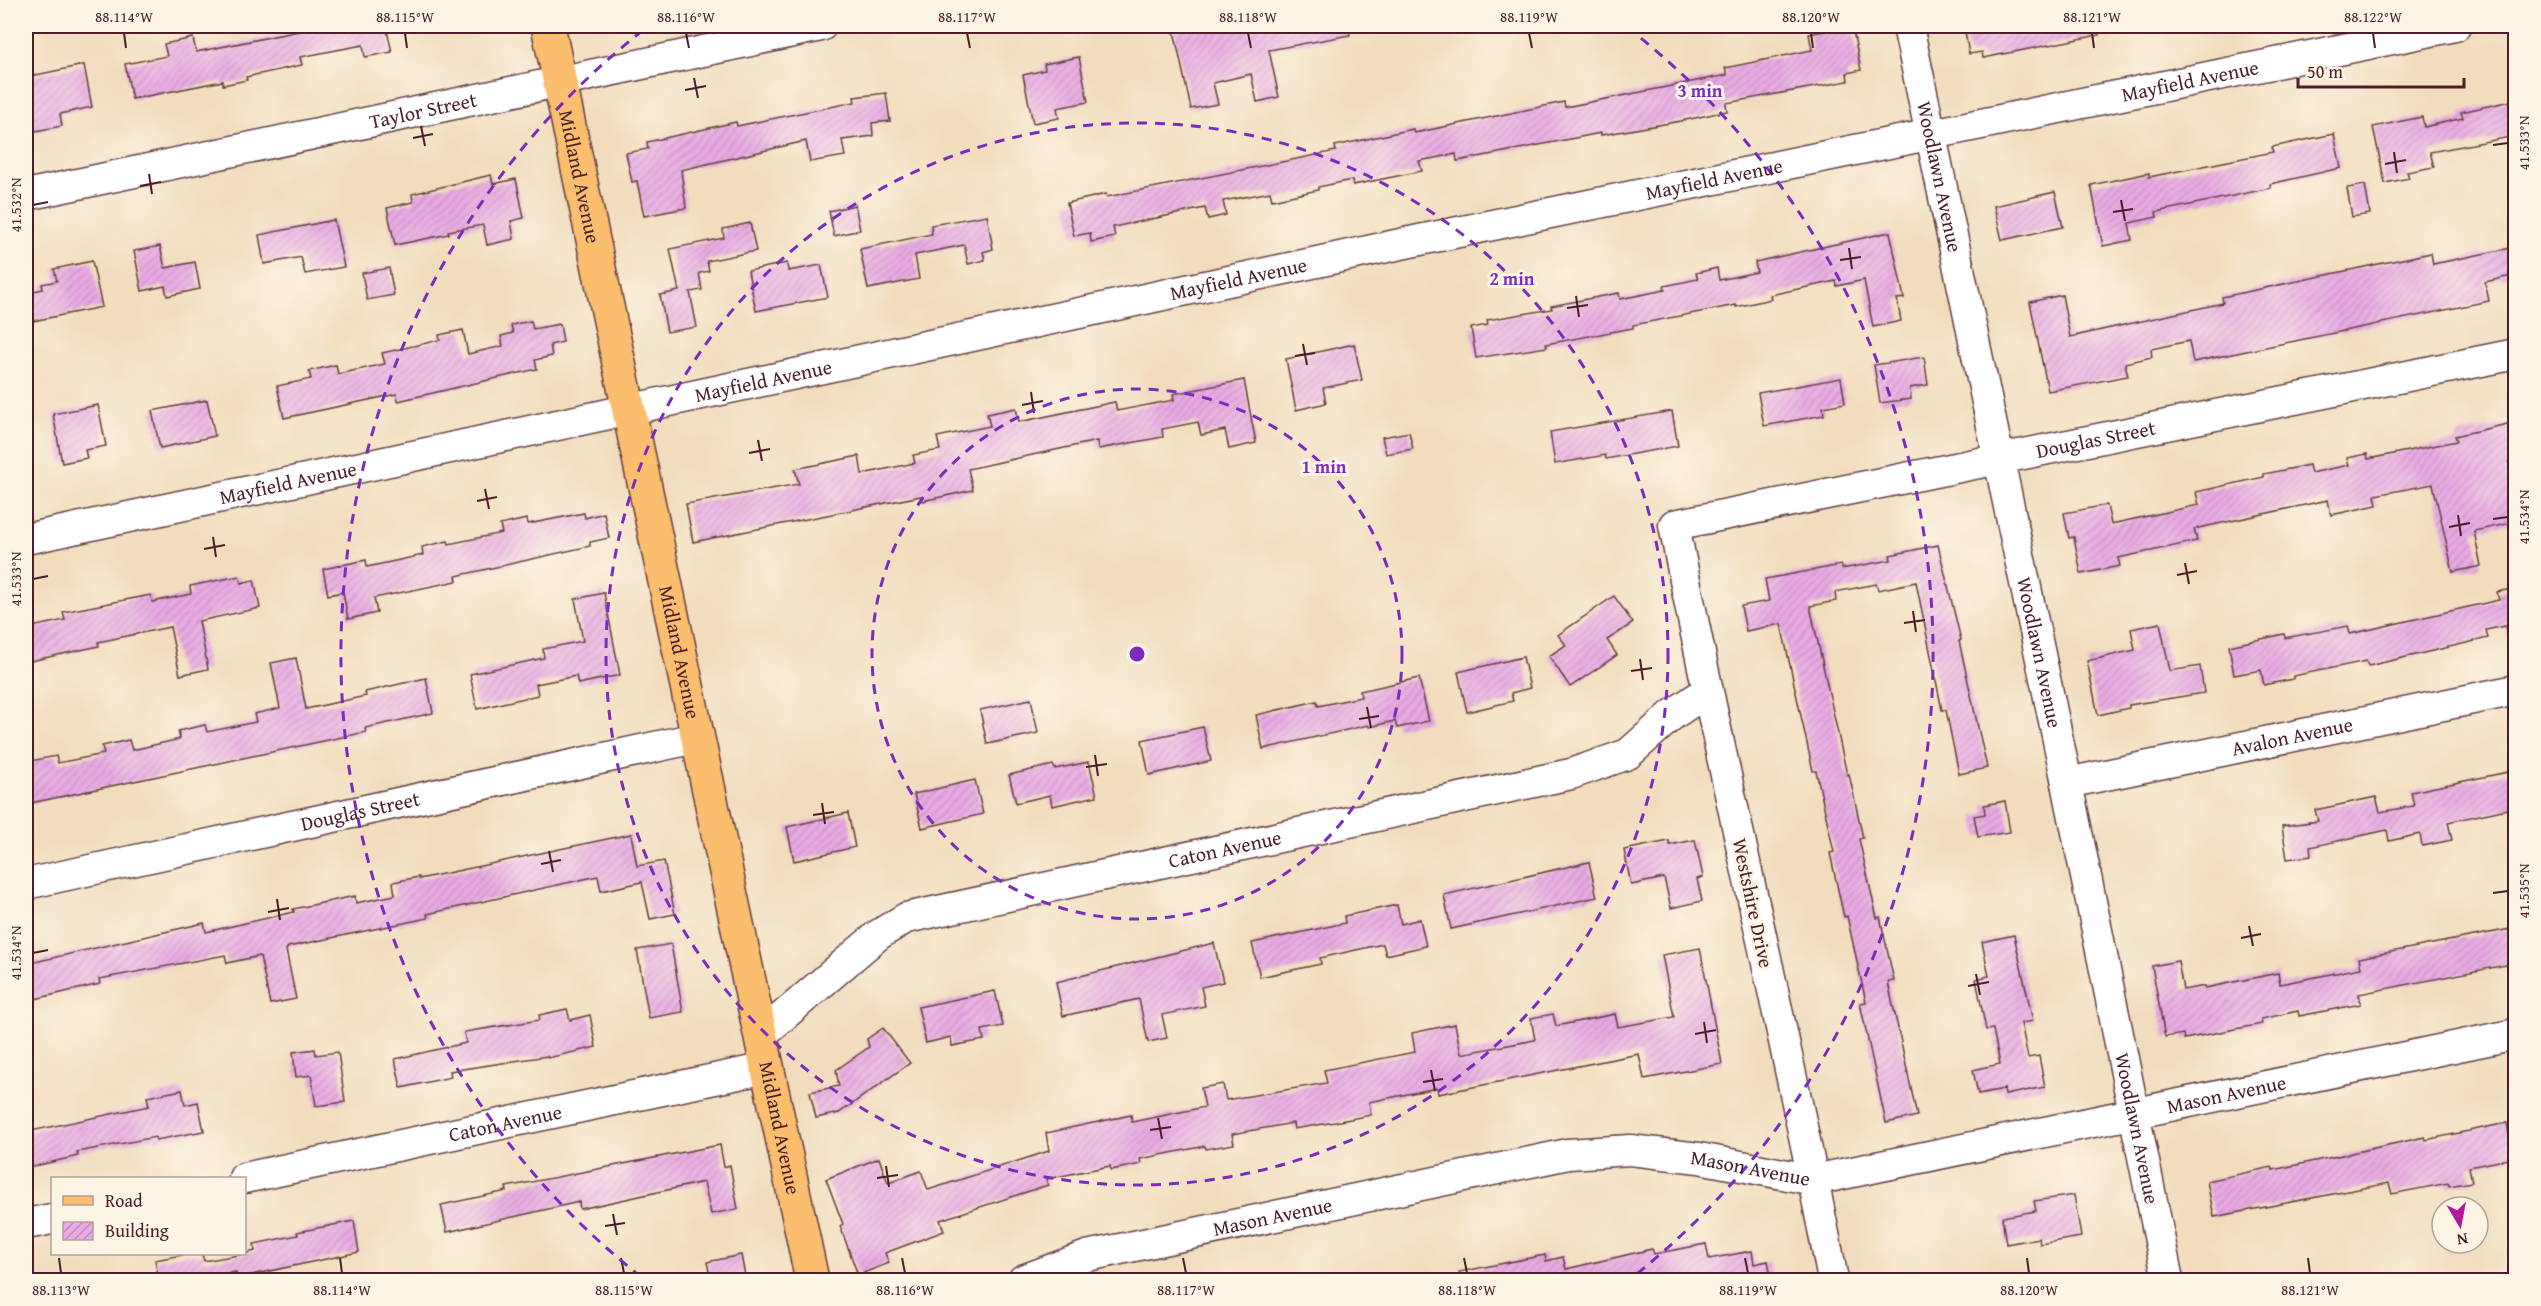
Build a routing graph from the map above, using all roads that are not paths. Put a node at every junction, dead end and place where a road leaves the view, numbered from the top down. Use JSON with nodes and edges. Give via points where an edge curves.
{"nodes":[{"id":1,"x":548,"y":26,"type":"edge"},
{"id":2,"x":821,"y":26,"type":"edge"},
{"id":3,"x":1908,"y":26,"type":"edge"},
{"id":4,"x":2455,"y":26,"type":"edge"},
{"id":5,"x":560,"y":81,"type":"junction"},
{"id":6,"x":1931,"y":134,"type":"junction"},
{"id":7,"x":26,"y":195,"type":"edge"},
{"id":8,"x":2516,"y":354,"type":"edge"},
{"id":9,"x":628,"y":409,"type":"junction"},
{"id":10,"x":1998,"y":461,"type":"junction"},
{"id":11,"x":1674,"y":525,"type":"joint"},
{"id":12,"x":26,"y":538,"type":"edge"},
{"id":13,"x":2516,"y":690,"type":"edge"},
{"id":14,"x":1706,"y":692,"type":"junction"},
{"id":15,"x":696,"y":738,"type":"junction"},
{"id":16,"x":2067,"y":783,"type":"junction"},
{"id":17,"x":26,"y":884,"type":"edge"},
{"id":18,"x":2516,"y":1034,"type":"edge"},
{"id":19,"x":761,"y":1035,"type":"junction"},
{"id":20,"x":767,"y":1068,"type":"junction"},
{"id":21,"x":2133,"y":1115,"type":"junction"},
{"id":22,"x":246,"y":1179,"type":"edge"},
{"id":23,"x":1814,"y":1180,"type":"junction"},
{"id":24,"x":51,"y":1219,"type":"edge"},
{"id":25,"x":26,"y":1224,"type":"edge"},
{"id":26,"x":812,"y":1281,"type":"edge"},
{"id":27,"x":1023,"y":1281,"type":"edge"},
{"id":28,"x":1833,"y":1281,"type":"edge"},
{"id":29,"x":2168,"y":1281,"type":"edge"}],
"edges":[{"from":1,"to":5,"type":"main road","name":"Midland Avenue"},
{"from":2,"to":5,"type":"street","name":"Taylor Street"},
{"from":3,"to":6,"type":"street","name":"Woodlawn Avenue"},
{"from":4,"to":6,"type":"street","name":"Mayfield Avenue"},
{"from":5,"to":7,"type":"street","name":"Taylor Street"},
{"from":5,"to":9,"type":"main road","name":"Midland Avenue"},
{"from":6,"to":9,"type":"street","name":"Mayfield Avenue"},
{"from":6,"to":10,"type":"street","name":"Woodlawn Avenue"},
{"from":8,"to":10,"type":"street","name":"Douglas Street"},
{"from":9,"to":12,"type":"street","name":"Mayfield Avenue"},
{"from":9,"to":15,"type":"main road","name":"Midland Avenue"},
{"from":10,"to":11,"type":"street","name":"Douglas Street"},
{"from":10,"to":16,"type":"street","name":"Woodlawn Avenue"},
{"from":11,"to":14,"type":"street","name":"Westshire Drive"},
{"from":13,"to":16,"type":"street","name":"Avalon Avenue"},
{"from":14,"to":19,"type":"street","name":"Caton Avenue","via":[[1672,715],[1628,754],[1571,774],[906,918],[878,935]]},
{"from":14,"to":23,"type":"street","name":"Westshire Drive"},
{"from":15,"to":17,"type":"street","name":"Douglas Street"},
{"from":15,"to":19,"type":"main road","name":"Midland Avenue"},
{"from":16,"to":21,"type":"street","name":"Woodlawn Avenue"},
{"from":18,"to":21,"type":"street","name":"Mason Avenue"},
{"from":19,"to":20,"type":"main road","name":"Midland Avenue"},
{"from":20,"to":22,"type":"street","name":"Caton Avenue"},
{"from":20,"to":26,"type":"main road","name":"Midland Avenue"},
{"from":21,"to":23,"type":"street","name":"Mason Avenue"},
{"from":21,"to":29,"type":"street","name":"Woodlawn Avenue"},
{"from":23,"to":27,"type":"street","name":"Mason Avenue","via":[[1699,1158],[1630,1150],[1568,1154],[1087,1256]]},
{"from":23,"to":28,"type":"street","name":"Westshire Drive"},
{"from":24,"to":25,"type":"street"}]}
